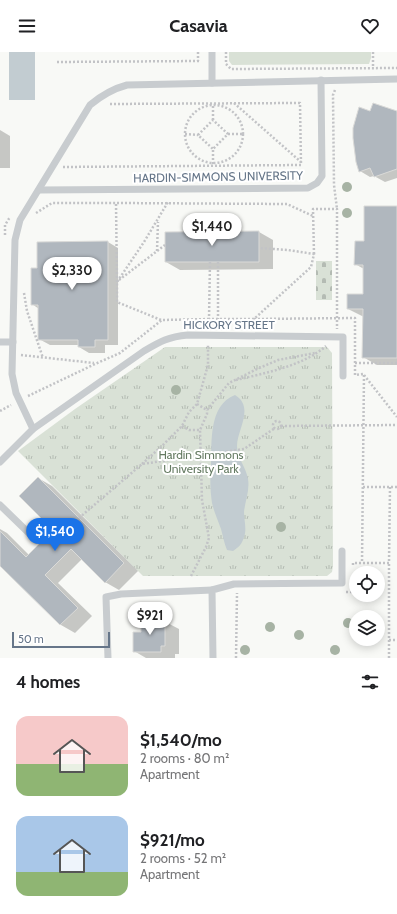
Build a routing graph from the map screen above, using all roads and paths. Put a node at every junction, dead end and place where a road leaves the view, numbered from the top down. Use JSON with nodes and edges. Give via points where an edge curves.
{"nodes":[{"id":1,"x":198,"y":52,"type":"edge"},
{"id":2,"x":212,"y":52,"type":"edge"},
{"id":3,"x":226,"y":52,"type":"edge"},
{"id":4,"x":373,"y":52,"type":"edge"},
{"id":5,"x":57,"y":62,"type":"dead end"},
{"id":6,"x":373,"y":68,"type":"junction"},
{"id":7,"x":397,"y":68,"type":"edge"},
{"id":8,"x":397,"y":79,"type":"edge"},
{"id":9,"x":321,"y":80,"type":"junction"},
{"id":10,"x":212,"y":83,"type":"junction"},
{"id":11,"x":339,"y":87,"type":"dead end"},
{"id":12,"x":234,"y":103,"type":"junction"},
{"id":13,"x":101,"y":104,"type":"dead end"},
{"id":14,"x":213,"y":104,"type":"junction"},
{"id":15,"x":213,"y":120,"type":"junction"},
{"id":16,"x":185,"y":134,"type":"junction"},
{"id":17,"x":228,"y":134,"type":"junction"},
{"id":18,"x":243,"y":134,"type":"junction"},
{"id":19,"x":198,"y":135,"type":"junction"},
{"id":20,"x":213,"y":150,"type":"junction"},
{"id":21,"x":301,"y":162,"type":"junction"},
{"id":22,"x":213,"y":165,"type":"junction"},
{"id":23,"x":63,"y":167,"type":"dead end"},
{"id":24,"x":176,"y":189,"type":"junction"},
{"id":25,"x":39,"y":190,"type":"junction"},
{"id":26,"x":116,"y":203,"type":"junction"},
{"id":27,"x":168,"y":203,"type":"junction"},
{"id":28,"x":337,"y":209,"type":"junction"},
{"id":29,"x":313,"y":216,"type":"junction"},
{"id":30,"x":32,"y":217,"type":"dead end"},
{"id":31,"x":158,"y":220,"type":"junction"},
{"id":32,"x":165,"y":245,"type":"dead end"},
{"id":33,"x":259,"y":248,"type":"dead end"},
{"id":34,"x":157,"y":251,"type":"junction"},
{"id":35,"x":314,"y":254,"type":"junction"},
{"id":36,"x":210,"y":262,"type":"dead end"},
{"id":37,"x":218,"y":262,"type":"dead end"},
{"id":38,"x":117,"y":282,"type":"junction"},
{"id":39,"x":24,"y":288,"type":"dead end"},
{"id":40,"x":337,"y":318,"type":"junction"},
{"id":41,"x":209,"y":319,"type":"junction"},
{"id":42,"x":218,"y":319,"type":"junction"},
{"id":43,"x":254,"y":319,"type":"junction"},
{"id":44,"x":162,"y":320,"type":"junction"},
{"id":45,"x":209,"y":336,"type":"junction"},
{"id":46,"x":337,"y":337,"type":"junction"},
{"id":47,"x":0,"y":342,"type":"edge"},
{"id":48,"x":13,"y":342,"type":"junction"},
{"id":49,"x":318,"y":353,"type":"junction"},
{"id":50,"x":13,"y":354,"type":"junction"},
{"id":51,"x":43,"y":358,"type":"junction"},
{"id":52,"x":355,"y":363,"type":"junction"},
{"id":53,"x":397,"y":363,"type":"edge"},
{"id":54,"x":95,"y":364,"type":"junction"},
{"id":55,"x":364,"y":374,"type":"junction"},
{"id":56,"x":343,"y":376,"type":"dead end"},
{"id":57,"x":236,"y":380,"type":"junction"},
{"id":58,"x":19,"y":400,"type":"junction"},
{"id":59,"x":197,"y":404,"type":"junction"},
{"id":60,"x":207,"y":410,"type":"junction"},
{"id":61,"x":0,"y":411,"type":"edge"},
{"id":62,"x":397,"y":417,"type":"edge"},
{"id":63,"x":363,"y":425,"type":"junction"},
{"id":64,"x":397,"y":425,"type":"edge"},
{"id":65,"x":182,"y":426,"type":"junction"},
{"id":66,"x":281,"y":426,"type":"junction"},
{"id":67,"x":275,"y":428,"type":"junction"},
{"id":68,"x":33,"y":429,"type":"junction"},
{"id":69,"x":200,"y":430,"type":"junction"},
{"id":70,"x":200,"y":456,"type":"junction"},
{"id":71,"x":0,"y":462,"type":"edge"},
{"id":72,"x":142,"y":464,"type":"junction"},
{"id":73,"x":363,"y":487,"type":"junction"},
{"id":74,"x":397,"y":487,"type":"edge"},
{"id":75,"x":0,"y":505,"type":"edge"},
{"id":76,"x":79,"y":518,"type":"dead end"},
{"id":77,"x":36,"y":540,"type":"dead end"},
{"id":78,"x":342,"y":551,"type":"dead end"},
{"id":79,"x":362,"y":563,"type":"dead end"},
{"id":80,"x":389,"y":563,"type":"dead end"},
{"id":81,"x":191,"y":576,"type":"dead end"},
{"id":82,"x":212,"y":590,"type":"junction"},
{"id":83,"x":389,"y":640,"type":"junction"},
{"id":84,"x":397,"y":640,"type":"edge"},
{"id":85,"x":108,"y":658,"type":"edge"},
{"id":86,"x":213,"y":658,"type":"edge"},
{"id":87,"x":389,"y":658,"type":"edge"}],
"edges":[{"from":1,"to":5,"type":"path","via":[[199,61]]},
{"from":2,"to":10,"type":"lane"},
{"from":3,"to":6,"type":"path","via":[[226,64],[231,69]]},
{"from":4,"to":6,"type":"path"},
{"from":6,"to":7,"type":"path"},
{"from":8,"to":9,"type":"lane"},
{"from":9,"to":10,"type":"lane"},
{"from":9,"to":24,"type":"lane","name":"HARDIN-SIMMONS UNIVERSITY","via":[[322,176],[317,183],[308,188]]},
{"from":10,"to":25,"type":"lane","via":[[127,85],[102,95],[90,105]]},
{"from":11,"to":28,"type":"path","via":[[333,95],[334,185]]},
{"from":12,"to":14,"type":"path"},
{"from":12,"to":21,"type":"path"},
{"from":12,"to":21,"type":"path","via":[[300,103]]},
{"from":13,"to":14,"type":"path"},
{"from":14,"to":15,"type":"path"},
{"from":14,"to":16,"type":"path","via":[[192,115],[187,122]]},
{"from":14,"to":18,"type":"path","via":[[234,114]]},
{"from":15,"to":17,"type":"path"},
{"from":15,"to":19,"type":"path"},
{"from":16,"to":19,"type":"path"},
{"from":16,"to":22,"type":"path","via":[[191,152],[197,158]]},
{"from":17,"to":18,"type":"path"},
{"from":17,"to":20,"type":"path"},
{"from":18,"to":22,"type":"path","via":[[239,149],[234,155]]},
{"from":19,"to":20,"type":"path"},
{"from":20,"to":22,"type":"path"},
{"from":21,"to":22,"type":"path","via":[[301,165]]},
{"from":22,"to":23,"type":"path"},
{"from":24,"to":25,"type":"lane","name":"HARDIN-SIMMONS UNIVERSITY"},
{"from":24,"to":27,"type":"path"},
{"from":25,"to":48,"type":"lane","via":[[20,220],[15,240]]},
{"from":26,"to":27,"type":"path"},
{"from":26,"to":30,"type":"path","via":[[52,203]]},
{"from":26,"to":38,"type":"path"},
{"from":27,"to":29,"type":"path","via":[[287,204]]},
{"from":27,"to":31,"type":"path"},
{"from":28,"to":29,"type":"path","via":[[313,209]]},
{"from":28,"to":40,"type":"path"},
{"from":29,"to":35,"type":"path"},
{"from":31,"to":34,"type":"path"},
{"from":31,"to":38,"type":"path"},
{"from":32,"to":34,"type":"path"},
{"from":33,"to":35,"type":"path"},
{"from":34,"to":38,"type":"path"},
{"from":35,"to":43,"type":"path","via":[[311,267]]},
{"from":36,"to":41,"type":"path"},
{"from":37,"to":42,"type":"path"},
{"from":38,"to":44,"type":"path","via":[[117,302]]},
{"from":39,"to":51,"type":"path","via":[[27,311]]},
{"from":40,"to":43,"type":"path"},
{"from":40,"to":46,"type":"path"},
{"from":40,"to":52,"type":"path","via":[[355,318]]},
{"from":41,"to":42,"type":"path"},
{"from":41,"to":44,"type":"path"},
{"from":41,"to":45,"type":"path"},
{"from":42,"to":43,"type":"path"},
{"from":44,"to":54,"type":"path","via":[[120,353]]},
{"from":45,"to":46,"type":"lane","name":"HICKORY STREET"},
{"from":45,"to":59,"type":"path","via":[[208,365]]},
{"from":45,"to":68,"type":"lane","name":"HICKORY STREET","via":[[171,337],[158,342]]},
{"from":46,"to":49,"type":"path"},
{"from":46,"to":56,"type":"lane","via":[[343,337]]},
{"from":47,"to":48,"type":"lane"},
{"from":48,"to":50,"type":"lane"},
{"from":49,"to":57,"type":"path","via":[[267,372]]},
{"from":49,"to":57,"type":"path","via":[[278,360]]},
{"from":50,"to":51,"type":"path"},
{"from":50,"to":58,"type":"lane","via":[[12,374]]},
{"from":51,"to":54,"type":"path"},
{"from":52,"to":53,"type":"path"},
{"from":52,"to":55,"type":"path","via":[[355,375]]},
{"from":54,"to":58,"type":"path"},
{"from":55,"to":62,"type":"path"},
{"from":55,"to":63,"type":"path"},
{"from":57,"to":60,"type":"path","via":[[229,383]]},
{"from":58,"to":61,"type":"path"},
{"from":58,"to":68,"type":"lane"},
{"from":59,"to":60,"type":"path"},
{"from":59,"to":65,"type":"path","via":[[189,412]]},
{"from":60,"to":69,"type":"path"},
{"from":63,"to":64,"type":"path"},
{"from":63,"to":66,"type":"path"},
{"from":63,"to":73,"type":"path"},
{"from":65,"to":69,"type":"path","via":[[189,430]]},
{"from":65,"to":72,"type":"path"},
{"from":66,"to":67,"type":"path"},
{"from":66,"to":67,"type":"path","via":[[279,422],[275,422]]},
{"from":67,"to":70,"type":"path","via":[[244,449]]},
{"from":68,"to":71,"type":"lane","name":"HICKORY STREET"},
{"from":69,"to":70,"type":"path"},
{"from":70,"to":72,"type":"path"},
{"from":70,"to":81,"type":"path","via":[[202,500],[209,538]]},
{"from":72,"to":76,"type":"path"},
{"from":73,"to":74,"type":"path"},
{"from":73,"to":79,"type":"path"},
{"from":75,"to":77,"type":"lane"},
{"from":78,"to":82,"type":"lane","via":[[342,583],[234,584]]},
{"from":80,"to":83,"type":"path"},
{"from":82,"to":85,"type":"lane","via":[[120,594],[106,598]]},
{"from":82,"to":86,"type":"lane"},
{"from":83,"to":84,"type":"path"},
{"from":83,"to":87,"type":"path"}]}
